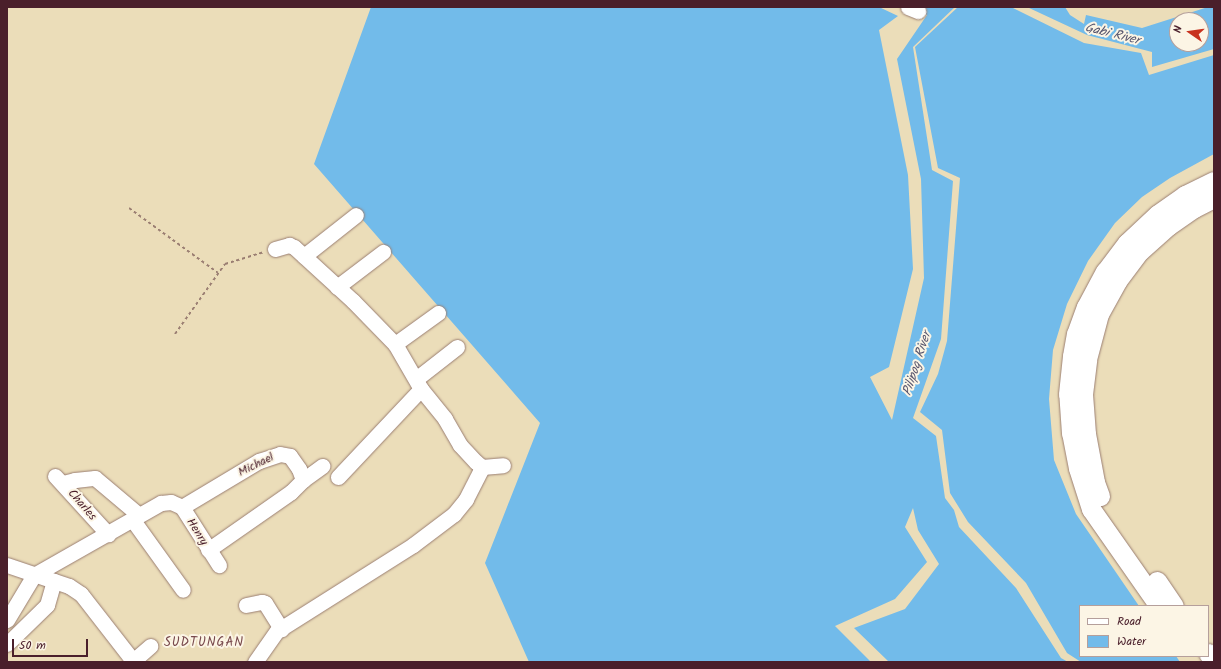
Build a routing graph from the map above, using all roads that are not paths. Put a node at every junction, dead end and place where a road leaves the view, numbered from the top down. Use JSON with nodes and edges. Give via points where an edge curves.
{"nodes":[{"id":1,"x":1214,"y":181,"type":"edge"},
{"id":2,"x":1214,"y":198,"type":"edge"},
{"id":3,"x":356,"y":215,"type":"dead end"},
{"id":4,"x":274,"y":249,"type":"road end"},
{"id":5,"x":383,"y":252,"type":"dead end"},
{"id":6,"x":304,"y":256,"type":"junction"},
{"id":7,"x":337,"y":287,"type":"junction"},
{"id":8,"x":438,"y":313,"type":"dead end"},
{"id":9,"x":395,"y":344,"type":"junction"},
{"id":10,"x":457,"y":347,"type":"dead end"},
{"id":11,"x":418,"y":384,"type":"junction"},
{"id":12,"x":503,"y":465,"type":"dead end"},
{"id":13,"x":322,"y":466,"type":"dead end"},
{"id":14,"x":482,"y":467,"type":"junction"},
{"id":15,"x":338,"y":477,"type":"dead end"},
{"id":16,"x":303,"y":480,"type":"junction"},
{"id":17,"x":176,"y":505,"type":"junction"},
{"id":18,"x":136,"y":517,"type":"junction"},
{"id":19,"x":108,"y":534,"type":"junction"},
{"id":20,"x":208,"y":550,"type":"junction"},
{"id":21,"x":219,"y":565,"type":"dead end"},
{"id":22,"x":7,"y":566,"type":"edge"},
{"id":23,"x":34,"y":575,"type":"junction"},
{"id":24,"x":54,"y":581,"type":"junction"},
{"id":25,"x":183,"y":590,"type":"dead end"},
{"id":26,"x":1164,"y":603,"type":"edge"},
{"id":27,"x":246,"y":605,"type":"dead end"},
{"id":28,"x":7,"y":620,"type":"edge"},
{"id":29,"x":281,"y":629,"type":"junction"},
{"id":30,"x":7,"y":644,"type":"edge"},
{"id":31,"x":150,"y":646,"type":"dead end"},
{"id":32,"x":134,"y":661,"type":"edge"},
{"id":33,"x":255,"y":662,"type":"edge"}],
"edges":[{"from":1,"to":26,"type":"main road","via":[[1185,195],[1158,214],[1127,243],[1105,272],[1086,307],[1076,334],[1072,356],[1068,394],[1071,433],[1078,468],[1091,509]]},
{"from":2,"to":26,"type":"main road","via":[[1168,226],[1140,251],[1117,281],[1099,314],[1087,359],[1084,394],[1086,434],[1095,482],[1110,517]]},
{"from":3,"to":6,"type":"street"},
{"from":4,"to":6,"type":"street","via":[[289,245]]},
{"from":5,"to":7,"type":"street"},
{"from":6,"to":7,"type":"street"},
{"from":7,"to":9,"type":"street"},
{"from":8,"to":9,"type":"street"},
{"from":9,"to":11,"type":"street"},
{"from":10,"to":11,"type":"street"},
{"from":11,"to":14,"type":"street","via":[[460,445]]},
{"from":11,"to":15,"type":"street"},
{"from":12,"to":14,"type":"street"},
{"from":13,"to":16,"type":"street"},
{"from":14,"to":29,"type":"street","via":[[466,499],[454,514],[413,545]]},
{"from":16,"to":17,"type":"street","name":"Michael","via":[[290,456],[280,454],[259,461]]},
{"from":16,"to":20,"type":"street","via":[[291,492]]},
{"from":17,"to":18,"type":"street","via":[[161,503]]},
{"from":17,"to":20,"type":"street","name":"Henry"},
{"from":18,"to":19,"type":"street"},
{"from":18,"to":19,"type":"street","name":"Charles","via":[[95,478],[59,479]]},
{"from":18,"to":25,"type":"street"},
{"from":19,"to":23,"type":"street"},
{"from":20,"to":21,"type":"street","name":"Henry"},
{"from":22,"to":23,"type":"street"},
{"from":23,"to":24,"type":"street"},
{"from":23,"to":28,"type":"street"},
{"from":24,"to":30,"type":"street","via":[[47,605]]},
{"from":24,"to":32,"type":"street","via":[[69,586],[81,594]]},
{"from":27,"to":29,"type":"street","via":[[265,603]]},
{"from":29,"to":33,"type":"street"},
{"from":31,"to":32,"type":"street"}]}
